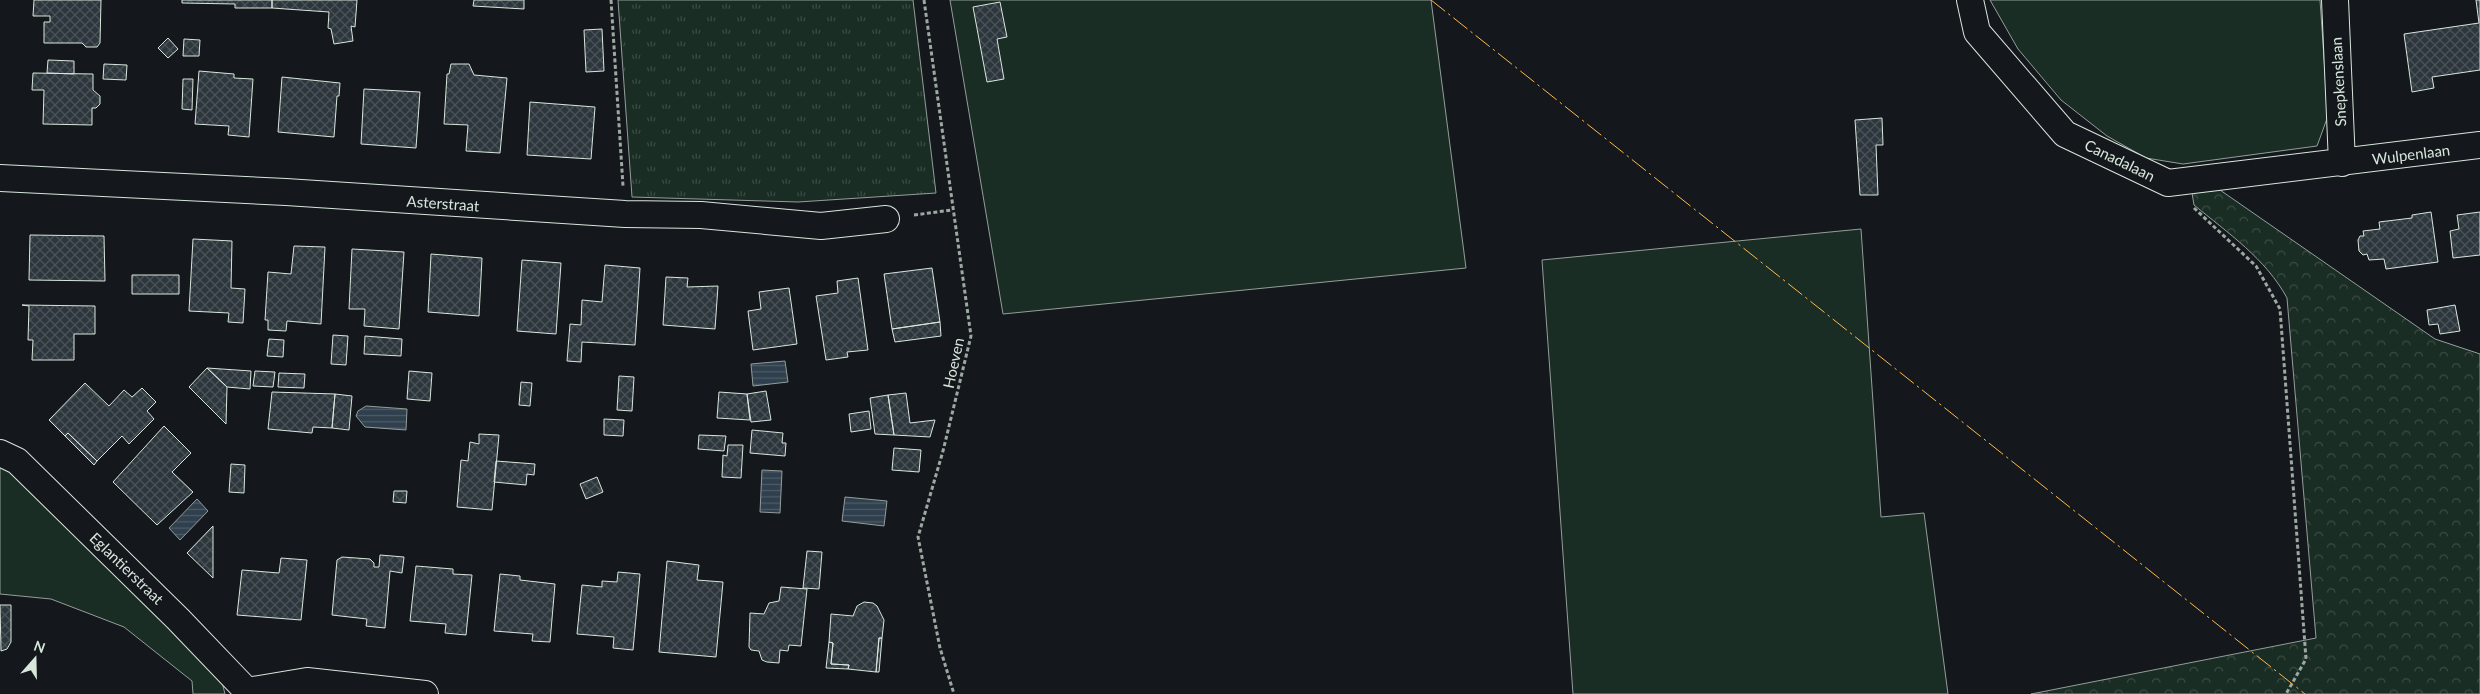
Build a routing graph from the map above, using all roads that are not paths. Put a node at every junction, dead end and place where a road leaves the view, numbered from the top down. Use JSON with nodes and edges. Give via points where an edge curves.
{"nodes":[{"id":1,"x":1970,"y":0,"type":"edge"},
{"id":2,"x":2335,"y":0,"type":"edge"},
{"id":3,"x":2480,"y":145,"type":"edge"},
{"id":4,"x":2342,"y":164,"type":"junction"},
{"id":5,"x":0,"y":178,"type":"edge"},
{"id":6,"x":886,"y":219,"type":"road end"},
{"id":7,"x":0,"y":453,"type":"edge"},
{"id":8,"x":246,"y":692,"type":"edge"},
{"id":9,"x":425,"y":694,"type":"edge"}],
"edges":[{"from":1,"to":4,"type":"street","name":"Canadalaan","via":[[1977,32],[2065,134],[2168,184]]},
{"from":2,"to":4,"type":"street","name":"Snepkenslaan"},
{"from":3,"to":4,"type":"street","name":"Wulpenlaan"},
{"from":5,"to":6,"type":"street","name":"Asterstraat","via":[[625,214],[701,215],[821,226]]},
{"from":7,"to":8,"type":"street","name":"Eglantierstraat","via":[[17,461],[178,619]]},
{"from":8,"to":9,"type":"street","via":[[307,681]]}]}
